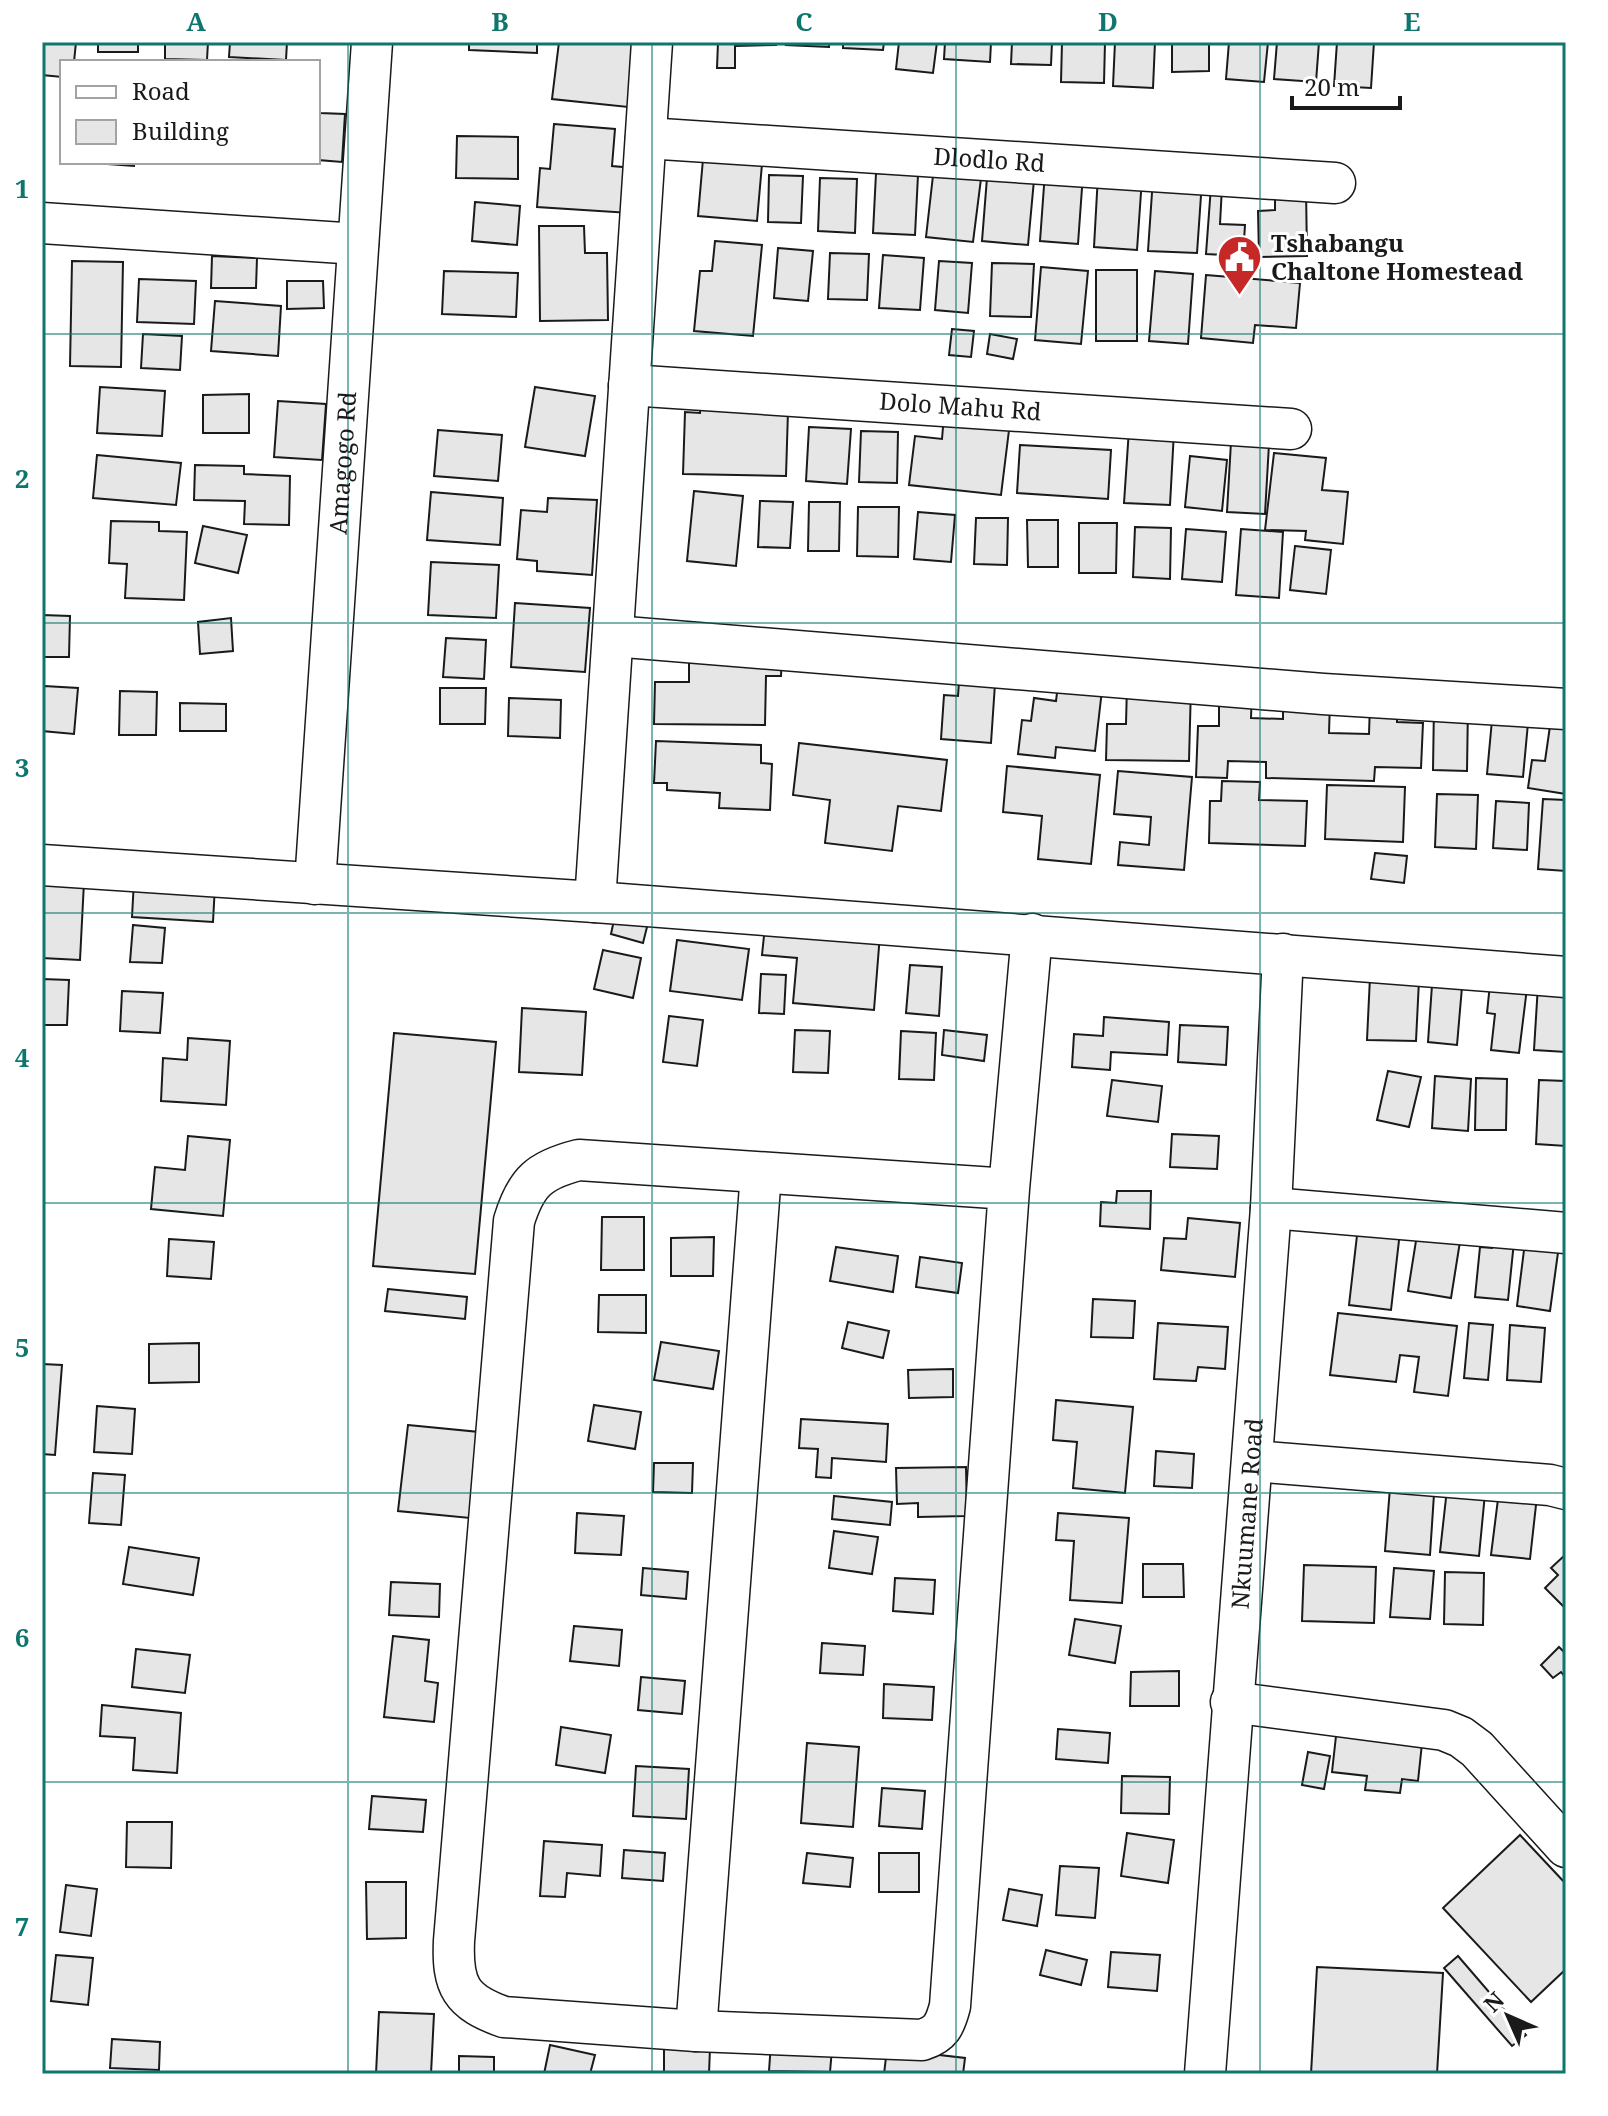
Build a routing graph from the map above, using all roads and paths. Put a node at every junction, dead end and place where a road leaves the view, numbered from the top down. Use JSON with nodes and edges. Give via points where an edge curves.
{"nodes":[{"id":1,"x":372,"y":42,"type":"edge"},
{"id":2,"x":652,"y":42,"type":"edge"},
{"id":3,"x":646,"y":138,"type":"junction"},
{"id":4,"x":1335,"y":183,"type":"dead end"},
{"id":5,"x":42,"y":223,"type":"edge"},
{"id":6,"x":358,"y":244,"type":"junction"},
{"id":7,"x":629,"y":385,"type":"junction"},
{"id":8,"x":1291,"y":429,"type":"dead end"},
{"id":9,"x":613,"y":636,"type":"junction"},
{"id":10,"x":1566,"y":709,"type":"edge"},
{"id":11,"x":42,"y":865,"type":"edge"},
{"id":12,"x":315,"y":884,"type":"junction"},
{"id":13,"x":595,"y":902,"type":"junction"},
{"id":14,"x":1032,"y":934,"type":"junction"},
{"id":15,"x":1283,"y":954,"type":"junction"},
{"id":16,"x":1566,"y":977,"type":"edge"},
{"id":17,"x":761,"y":1173,"type":"junction"},
{"id":18,"x":1009,"y":1189,"type":"junction"},
{"id":19,"x":1271,"y":1208,"type":"junction"},
{"id":20,"x":1566,"y":1233,"type":"edge"},
{"id":21,"x":1253,"y":1461,"type":"junction"},
{"id":22,"x":1566,"y":1489,"type":"edge"},
{"id":23,"x":1231,"y":1702,"type":"junction"},
{"id":24,"x":1566,"y":1847,"type":"edge"},
{"id":25,"x":696,"y":2031,"type":"junction"},
{"id":26,"x":1205,"y":2074,"type":"edge"}],
"edges":[{"from":1,"to":6,"type":"street","name":"Amagogo Rd"},
{"from":2,"to":3,"type":"street"},
{"from":3,"to":4,"type":"street","name":"Dlodlo Rd"},
{"from":3,"to":7,"type":"street"},
{"from":5,"to":6,"type":"street"},
{"from":6,"to":12,"type":"street","name":"Amagogo Rd"},
{"from":7,"to":8,"type":"street","name":"Dolo Mahu Rd"},
{"from":7,"to":9,"type":"street"},
{"from":9,"to":10,"type":"street"},
{"from":9,"to":13,"type":"street"},
{"from":11,"to":12,"type":"street"},
{"from":12,"to":13,"type":"street"},
{"from":13,"to":14,"type":"street"},
{"from":14,"to":15,"type":"street"},
{"from":14,"to":18,"type":"street"},
{"from":15,"to":16,"type":"street"},
{"from":15,"to":19,"type":"street","name":"Nkuumane Road"},
{"from":17,"to":18,"type":"street"},
{"from":17,"to":25,"type":"street"},
{"from":17,"to":25,"type":"street","via":[[579,1160],[554,1167],[533,1181],[521,1201],[514,1221],[454,1941],[453,1971],[463,1995],[484,2010],[504,2017]]},
{"from":18,"to":25,"type":"street","via":[[946,2022],[937,2035],[922,2040]]},
{"from":19,"to":20,"type":"street"},
{"from":19,"to":21,"type":"street","name":"Nkuumane Road"},
{"from":21,"to":22,"type":"street"},
{"from":21,"to":23,"type":"street","name":"Nkuumane Road"},
{"from":23,"to":24,"type":"street","via":[[1444,1730],[1461,1737]]},
{"from":23,"to":26,"type":"street","name":"Nkuumane Road"}]}
